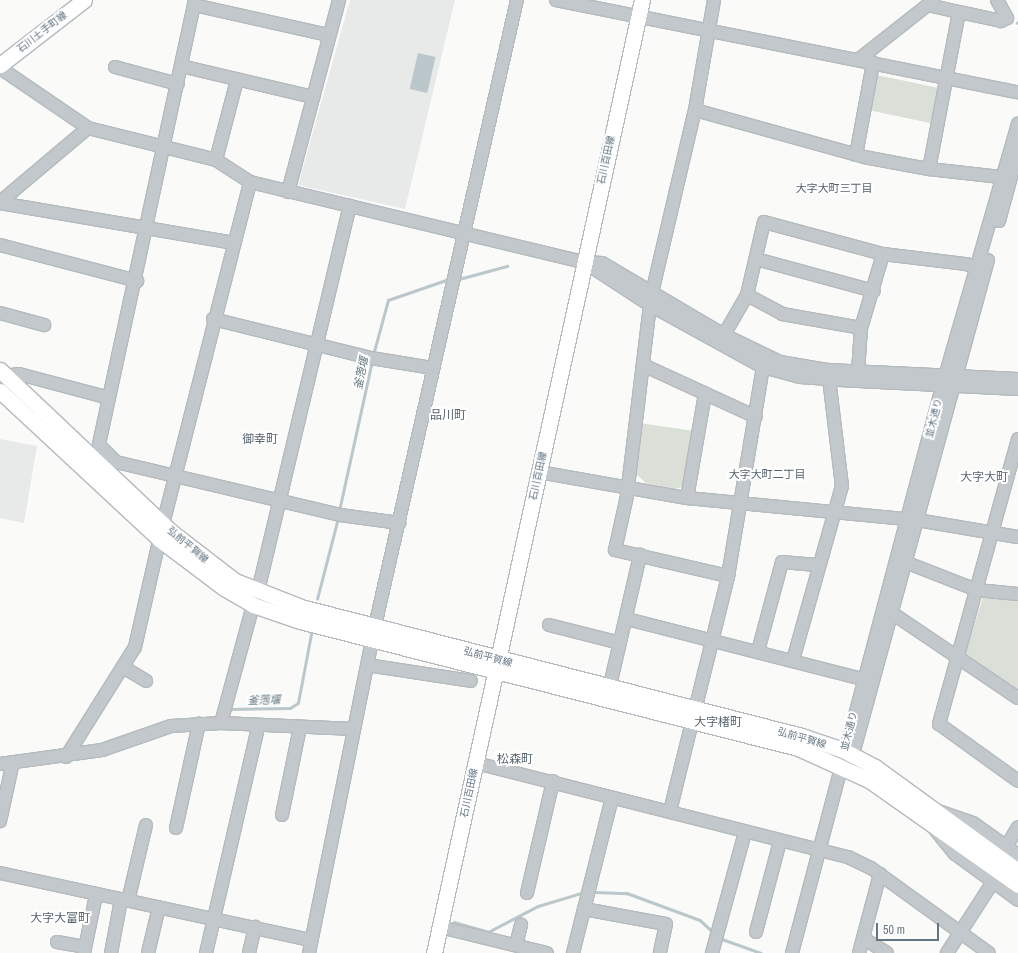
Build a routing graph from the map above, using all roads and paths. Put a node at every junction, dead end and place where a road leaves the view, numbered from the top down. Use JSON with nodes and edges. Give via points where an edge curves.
{"nodes":[{"id":1,"x":84,"y":0,"type":"edge"},
{"id":2,"x":339,"y":0,"type":"edge"},
{"id":3,"x":517,"y":0,"type":"edge"},
{"id":4,"x":556,"y":0,"type":"edge"},
{"id":5,"x":642,"y":0,"type":"edge"},
{"id":6,"x":714,"y":0,"type":"edge"},
{"id":7,"x":997,"y":0,"type":"edge"},
{"id":8,"x":931,"y":2,"type":"edge"},
{"id":9,"x":195,"y":3,"type":"edge"},
{"id":10,"x":959,"y":12,"type":"junction"},
{"id":11,"x":638,"y":18,"type":"junction"},
{"id":12,"x":708,"y":31,"type":"junction"},
{"id":13,"x":328,"y":35,"type":"junction"},
{"id":14,"x":858,"y":60,"type":"junction"},
{"id":15,"x":873,"y":63,"type":"junction"},
{"id":16,"x":0,"y":64,"type":"edge"},
{"id":17,"x":182,"y":66,"type":"junction"},
{"id":18,"x":115,"y":67,"type":"dead end"},
{"id":19,"x":946,"y":78,"type":"junction"},
{"id":20,"x":237,"y":80,"type":"junction"},
{"id":21,"x":178,"y":84,"type":"junction"},
{"id":22,"x":1018,"y":92,"type":"edge"},
{"id":23,"x":313,"y":97,"type":"junction"},
{"id":24,"x":695,"y":110,"type":"junction"},
{"id":25,"x":1018,"y":124,"type":"edge"},
{"id":26,"x":88,"y":128,"type":"junction"},
{"id":27,"x":165,"y":146,"type":"junction"},
{"id":28,"x":1018,"y":151,"type":"edge"},
{"id":29,"x":856,"y":155,"type":"junction"},
{"id":30,"x":216,"y":160,"type":"junction"},
{"id":31,"x":929,"y":169,"type":"junction"},
{"id":32,"x":1010,"y":179,"type":"edge"},
{"id":33,"x":250,"y":182,"type":"junction"},
{"id":34,"x":288,"y":192,"type":"junction"},
{"id":35,"x":0,"y":203,"type":"edge"},
{"id":36,"x":350,"y":206,"type":"junction"},
{"id":37,"x":147,"y":227,"type":"junction"},
{"id":38,"x":464,"y":234,"type":"junction"},
{"id":39,"x":233,"y":243,"type":"junction"},
{"id":40,"x":0,"y":245,"type":"edge"},
{"id":41,"x":883,"y":254,"type":"junction"},
{"id":42,"x":756,"y":259,"type":"junction"},
{"id":43,"x":584,"y":262,"type":"junction"},
{"id":44,"x":982,"y":269,"type":"junction"},
{"id":45,"x":137,"y":281,"type":"junction"},
{"id":46,"x":874,"y":291,"type":"junction"},
{"id":47,"x":747,"y":295,"type":"junction"},
{"id":48,"x":651,"y":299,"type":"junction"},
{"id":49,"x":0,"y":313,"type":"edge"},
{"id":50,"x":213,"y":319,"type":"junction"},
{"id":51,"x":44,"y":325,"type":"dead end"},
{"id":52,"x":861,"y":328,"type":"junction"},
{"id":53,"x":722,"y":338,"type":"junction"},
{"id":54,"x":316,"y":344,"type":"junction"},
{"id":55,"x":643,"y":366,"type":"junction"},
{"id":56,"x":763,"y":367,"type":"junction"},
{"id":57,"x":433,"y":368,"type":"junction"},
{"id":58,"x":858,"y":372,"type":"junction"},
{"id":59,"x":3,"y":373,"type":"edge"},
{"id":60,"x":828,"y":374,"type":"junction"},
{"id":61,"x":951,"y":375,"type":"junction"},
{"id":62,"x":1018,"y":379,"type":"edge"},
{"id":63,"x":942,"y":387,"type":"junction"},
{"id":64,"x":955,"y":388,"type":"junction"},
{"id":65,"x":1018,"y":389,"type":"edge"},
{"id":66,"x":0,"y":391,"type":"edge"},
{"id":67,"x":705,"y":394,"type":"junction"},
{"id":68,"x":109,"y":398,"type":"junction"},
{"id":69,"x":756,"y":417,"type":"junction"},
{"id":70,"x":1018,"y":439,"type":"edge"},
{"id":71,"x":539,"y":472,"type":"junction"},
{"id":72,"x":1015,"y":472,"type":"edge"},
{"id":73,"x":177,"y":476,"type":"junction"},
{"id":74,"x":629,"y":487,"type":"junction"},
{"id":75,"x":687,"y":498,"type":"junction"},
{"id":76,"x":279,"y":502,"type":"junction"},
{"id":77,"x":742,"y":503,"type":"junction"},
{"id":78,"x":834,"y":513,"type":"junction"},
{"id":79,"x":912,"y":519,"type":"junction"},
{"id":80,"x":399,"y":522,"type":"junction"},
{"id":81,"x":161,"y":531,"type":"junction"},
{"id":82,"x":994,"y":533,"type":"junction"},
{"id":83,"x":1018,"y":537,"type":"edge"},
{"id":84,"x":640,"y":555,"type":"junction"},
{"id":85,"x":905,"y":562,"type":"junction"},
{"id":86,"x":819,"y":565,"type":"junction"},
{"id":87,"x":728,"y":576,"type":"junction"},
{"id":88,"x":976,"y":590,"type":"junction"},
{"id":89,"x":1018,"y":594,"type":"edge"},
{"id":90,"x":255,"y":598,"type":"junction"},
{"id":91,"x":887,"y":610,"type":"junction"},
{"id":92,"x":627,"y":618,"type":"junction"},
{"id":93,"x":549,"y":625,"type":"dead end"},
{"id":94,"x":374,"y":632,"type":"junction"},
{"id":95,"x":712,"y":640,"type":"junction"},
{"id":96,"x":620,"y":643,"type":"junction"},
{"id":97,"x":758,"y":650,"type":"junction"},
{"id":98,"x":958,"y":658,"type":"junction"},
{"id":99,"x":793,"y":660,"type":"junction"},
{"id":100,"x":367,"y":665,"type":"junction"},
{"id":101,"x":497,"y":665,"type":"junction"},
{"id":102,"x":123,"y":667,"type":"junction"},
{"id":103,"x":867,"y":680,"type":"junction"},
{"id":104,"x":146,"y":681,"type":"dead end"},
{"id":105,"x":471,"y":681,"type":"dead end"},
{"id":106,"x":608,"y":693,"type":"junction"},
{"id":107,"x":1018,"y":698,"type":"edge"},
{"id":108,"x":693,"y":717,"type":"junction"},
{"id":109,"x":199,"y":723,"type":"junction"},
{"id":110,"x":221,"y":723,"type":"junction"},
{"id":111,"x":258,"y":727,"type":"junction"},
{"id":112,"x":300,"y":727,"type":"junction"},
{"id":113,"x":354,"y":729,"type":"junction"},
{"id":114,"x":848,"y":752,"type":"junction"},
{"id":115,"x":66,"y":757,"type":"junction"},
{"id":116,"x":13,"y":762,"type":"junction"},
{"id":117,"x":476,"y":763,"type":"junction"},
{"id":118,"x":0,"y":764,"type":"edge"},
{"id":119,"x":844,"y":767,"type":"junction"},
{"id":120,"x":553,"y":781,"type":"junction"},
{"id":121,"x":1018,"y":781,"type":"edge"},
{"id":122,"x":612,"y":798,"type":"junction"},
{"id":123,"x":670,"y":811,"type":"junction"},
{"id":124,"x":282,"y":815,"type":"dead end"},
{"id":125,"x":932,"y":815,"type":"junction"},
{"id":126,"x":0,"y":821,"type":"edge"},
{"id":127,"x":146,"y":826,"type":"dead end"},
{"id":128,"x":1018,"y":827,"type":"edge"},
{"id":129,"x":176,"y":828,"type":"dead end"},
{"id":130,"x":745,"y":832,"type":"junction"},
{"id":131,"x":780,"y":841,"type":"junction"},
{"id":132,"x":1006,"y":847,"type":"junction"},
{"id":133,"x":820,"y":851,"type":"junction"},
{"id":134,"x":1018,"y":855,"type":"edge"},
{"id":135,"x":1018,"y":871,"type":"edge"},
{"id":136,"x":0,"y":873,"type":"edge"},
{"id":137,"x":880,"y":874,"type":"junction"},
{"id":138,"x":993,"y":882,"type":"junction"},
{"id":139,"x":1018,"y":884,"type":"edge"},
{"id":140,"x":527,"y":893,"type":"dead end"},
{"id":141,"x":96,"y":895,"type":"junction"},
{"id":142,"x":124,"y":900,"type":"junction"},
{"id":143,"x":1018,"y":900,"type":"edge"},
{"id":144,"x":159,"y":906,"type":"junction"},
{"id":145,"x":584,"y":909,"type":"junction"},
{"id":146,"x":214,"y":918,"type":"junction"},
{"id":147,"x":521,"y":925,"type":"dead end"},
{"id":148,"x":440,"y":927,"type":"junction"},
{"id":149,"x":255,"y":928,"type":"junction"},
{"id":150,"x":756,"y":932,"type":"dead end"},
{"id":151,"x":959,"y":933,"type":"junction"},
{"id":152,"x":863,"y":938,"type":"junction"},
{"id":153,"x":312,"y":940,"type":"junction"},
{"id":154,"x":57,"y":942,"type":"dead end"},
{"id":155,"x":516,"y":945,"type":"junction"},
{"id":156,"x":84,"y":950,"type":"edge"},
{"id":157,"x":110,"y":953,"type":"edge"},
{"id":158,"x":148,"y":953,"type":"edge"},
{"id":159,"x":206,"y":953,"type":"edge"},
{"id":160,"x":249,"y":953,"type":"edge"},
{"id":161,"x":309,"y":953,"type":"edge"},
{"id":162,"x":434,"y":953,"type":"edge"},
{"id":163,"x":546,"y":953,"type":"edge"},
{"id":164,"x":573,"y":953,"type":"edge"},
{"id":165,"x":660,"y":953,"type":"edge"},
{"id":166,"x":712,"y":953,"type":"edge"},
{"id":167,"x":792,"y":953,"type":"edge"},
{"id":168,"x":859,"y":953,"type":"edge"},
{"id":169,"x":887,"y":953,"type":"edge"},
{"id":170,"x":947,"y":953,"type":"edge"},
{"id":171,"x":989,"y":953,"type":"edge"}],
"edges":[{"from":1,"to":16,"type":"main road","name":"石川土手町線"},
{"from":2,"to":13,"type":"street"},
{"from":3,"to":38,"type":"street"},
{"from":4,"to":11,"type":"street"},
{"from":5,"to":11,"type":"main road","name":"石川百田線"},
{"from":6,"to":12,"type":"street"},
{"from":7,"to":10,"type":"street","via":[[1007,18],[1001,21]]},
{"from":8,"to":10,"type":"street"},
{"from":8,"to":14,"type":"street"},
{"from":9,"to":13,"type":"street"},
{"from":9,"to":17,"type":"street"},
{"from":10,"to":19,"type":"street"},
{"from":11,"to":12,"type":"street"},
{"from":11,"to":43,"type":"main road","name":"石川百田線"},
{"from":12,"to":14,"type":"street"},
{"from":12,"to":24,"type":"street"},
{"from":13,"to":23,"type":"street"},
{"from":14,"to":15,"type":"street"},
{"from":15,"to":19,"type":"street"},
{"from":15,"to":29,"type":"street"},
{"from":16,"to":26,"type":"street","via":[[6,72]]},
{"from":17,"to":20,"type":"street"},
{"from":17,"to":21,"type":"street"},
{"from":18,"to":21,"type":"street"},
{"from":19,"to":22,"type":"street"},
{"from":19,"to":31,"type":"street"},
{"from":20,"to":23,"type":"street"},
{"from":20,"to":30,"type":"street"},
{"from":21,"to":27,"type":"street"},
{"from":23,"to":34,"type":"street"},
{"from":24,"to":29,"type":"street"},
{"from":24,"to":48,"type":"street"},
{"from":25,"to":32,"type":"street","name":"並木通り"},
{"from":26,"to":27,"type":"street"},
{"from":26,"to":35,"type":"street"},
{"from":27,"to":30,"type":"street"},
{"from":27,"to":37,"type":"street"},
{"from":28,"to":32,"type":"street","name":"並木通り"},
{"from":29,"to":31,"type":"street"},
{"from":30,"to":33,"type":"street"},
{"from":31,"to":32,"type":"street"},
{"from":32,"to":44,"type":"street","name":"並木通り"},
{"from":33,"to":34,"type":"street"},
{"from":33,"to":39,"type":"street"},
{"from":34,"to":36,"type":"street"},
{"from":35,"to":37,"type":"street"},
{"from":36,"to":38,"type":"street"},
{"from":36,"to":54,"type":"street"},
{"from":37,"to":39,"type":"street"},
{"from":37,"to":45,"type":"street"},
{"from":38,"to":43,"type":"street"},
{"from":38,"to":57,"type":"street"},
{"from":39,"to":50,"type":"street"},
{"from":40,"to":45,"type":"street"},
{"from":41,"to":42,"type":"street","via":[[764,222]]},
{"from":41,"to":44,"type":"street"},
{"from":41,"to":46,"type":"street"},
{"from":42,"to":46,"type":"street"},
{"from":42,"to":47,"type":"street"},
{"from":43,"to":48,"type":"street","via":[[602,263]]},
{"from":43,"to":71,"type":"main road","name":"石川百田線"},
{"from":44,"to":61,"type":"street","name":"並木通り"},
{"from":45,"to":68,"type":"street"},
{"from":46,"to":52,"type":"street"},
{"from":47,"to":52,"type":"street","via":[[782,314]]},
{"from":47,"to":53,"type":"street"},
{"from":48,"to":53,"type":"street"},
{"from":48,"to":55,"type":"street"},
{"from":49,"to":51,"type":"street"},
{"from":50,"to":54,"type":"street"},
{"from":50,"to":73,"type":"street"},
{"from":52,"to":58,"type":"street"},
{"from":53,"to":56,"type":"street"},
{"from":53,"to":60,"type":"street","via":[[780,362]]},
{"from":54,"to":57,"type":"street","via":[[372,358]]},
{"from":54,"to":76,"type":"street"},
{"from":55,"to":67,"type":"street"},
{"from":55,"to":74,"type":"street"},
{"from":56,"to":60,"type":"street","via":[[800,376]]},
{"from":56,"to":69,"type":"street"},
{"from":57,"to":80,"type":"street"},
{"from":58,"to":60,"type":"street"},
{"from":58,"to":61,"type":"street"},
{"from":59,"to":68,"type":"street","via":[[19,374]]},
{"from":59,"to":81,"type":"main road","name":"弘前平賀線"},
{"from":60,"to":63,"type":"street"},
{"from":60,"to":78,"type":"street","via":[[842,486]]},
{"from":61,"to":62,"type":"street"},
{"from":61,"to":63,"type":"street","name":"並木通り"},
{"from":61,"to":64,"type":"street","name":"並木通り"},
{"from":63,"to":64,"type":"street"},
{"from":63,"to":79,"type":"street","name":"並木通り"},
{"from":64,"to":65,"type":"street"},
{"from":64,"to":79,"type":"street","name":"並木通り"},
{"from":66,"to":81,"type":"main road","name":"弘前平賀線"},
{"from":67,"to":69,"type":"street"},
{"from":67,"to":75,"type":"street"},
{"from":68,"to":73,"type":"street","via":[[99,445],[116,462]]},
{"from":69,"to":77,"type":"street"},
{"from":70,"to":72,"type":"street"},
{"from":71,"to":74,"type":"street"},
{"from":71,"to":101,"type":"main road","name":"石川百田線"},
{"from":72,"to":82,"type":"street"},
{"from":73,"to":76,"type":"street"},
{"from":73,"to":81,"type":"street"},
{"from":74,"to":75,"type":"street"},
{"from":74,"to":84,"type":"street","via":[[615,550]]},
{"from":75,"to":77,"type":"street"},
{"from":76,"to":80,"type":"street","via":[[340,515]]},
{"from":76,"to":90,"type":"street"},
{"from":77,"to":78,"type":"street"},
{"from":77,"to":87,"type":"street"},
{"from":78,"to":79,"type":"street"},
{"from":78,"to":86,"type":"street"},
{"from":79,"to":82,"type":"street"},
{"from":79,"to":85,"type":"street","name":"並木通り"},
{"from":79,"to":91,"type":"street","name":"並木通り"},
{"from":80,"to":94,"type":"street"},
{"from":81,"to":90,"type":"main road","name":"弘前平賀線","via":[[224,588]]},
{"from":81,"to":102,"type":"street","via":[[136,647]]},
{"from":82,"to":83,"type":"street"},
{"from":82,"to":88,"type":"street"},
{"from":84,"to":87,"type":"street"},
{"from":84,"to":92,"type":"street"},
{"from":85,"to":88,"type":"street"},
{"from":85,"to":91,"type":"street","name":"並木通り"},
{"from":86,"to":97,"type":"street","via":[[782,562]]},
{"from":86,"to":99,"type":"street"},
{"from":87,"to":95,"type":"street"},
{"from":88,"to":89,"type":"street"},
{"from":88,"to":98,"type":"street"},
{"from":90,"to":94,"type":"main road","name":"弘前平賀線"},
{"from":90,"to":110,"type":"street"},
{"from":91,"to":98,"type":"street"},
{"from":91,"to":103,"type":"street","name":"並木通り"},
{"from":92,"to":95,"type":"street"},
{"from":92,"to":96,"type":"street"},
{"from":93,"to":96,"type":"street"},
{"from":94,"to":100,"type":"street"},
{"from":94,"to":101,"type":"main road","name":"弘前平賀線"},
{"from":95,"to":97,"type":"street"},
{"from":95,"to":108,"type":"street"},
{"from":96,"to":106,"type":"street"},
{"from":97,"to":99,"type":"street"},
{"from":98,"to":107,"type":"street"},
{"from":98,"to":121,"type":"street","via":[[939,724]]},
{"from":99,"to":103,"type":"street"},
{"from":100,"to":105,"type":"street"},
{"from":100,"to":113,"type":"street"},
{"from":101,"to":106,"type":"main road","name":"弘前平賀線"},
{"from":101,"to":117,"type":"main road","name":"石川百田線"},
{"from":102,"to":104,"type":"street"},
{"from":102,"to":115,"type":"street"},
{"from":103,"to":114,"type":"street","name":"並木通り"},
{"from":106,"to":108,"type":"main road","name":"弘前平賀線"},
{"from":108,"to":114,"type":"main road","name":"弘前平賀線"},
{"from":108,"to":119,"type":"main road","name":"弘前平賀線","via":[[798,748]]},
{"from":108,"to":123,"type":"street"},
{"from":109,"to":110,"type":"street"},
{"from":109,"to":115,"type":"street","via":[[171,726],[102,750]]},
{"from":109,"to":129,"type":"street"},
{"from":110,"to":111,"type":"street"},
{"from":111,"to":112,"type":"street"},
{"from":111,"to":146,"type":"street"},
{"from":112,"to":113,"type":"street"},
{"from":112,"to":124,"type":"street"},
{"from":113,"to":153,"type":"street"},
{"from":114,"to":119,"type":"street","name":"並木通り"},
{"from":114,"to":125,"type":"main road","name":"弘前平賀線"},
{"from":115,"to":116,"type":"street"},
{"from":116,"to":118,"type":"street"},
{"from":116,"to":126,"type":"street"},
{"from":117,"to":120,"type":"street"},
{"from":117,"to":148,"type":"main road","name":"石川百田線"},
{"from":119,"to":125,"type":"main road","name":"弘前平賀線"},
{"from":119,"to":133,"type":"street","name":"並木通り"},
{"from":120,"to":122,"type":"street"},
{"from":120,"to":140,"type":"street"},
{"from":122,"to":123,"type":"street"},
{"from":122,"to":145,"type":"street"},
{"from":123,"to":130,"type":"street"},
{"from":125,"to":132,"type":"street","via":[[973,823]]},
{"from":125,"to":135,"type":"main road","name":"弘前平賀線"},
{"from":125,"to":138,"type":"street","via":[[943,843]]},
{"from":125,"to":139,"type":"main road","name":"弘前平賀線"},
{"from":127,"to":142,"type":"street"},
{"from":128,"to":132,"type":"street"},
{"from":130,"to":131,"type":"street"},
{"from":130,"to":166,"type":"street"},
{"from":131,"to":133,"type":"street"},
{"from":131,"to":150,"type":"street"},
{"from":132,"to":134,"type":"street"},
{"from":133,"to":137,"type":"street","via":[[848,857]]},
{"from":133,"to":167,"type":"street","name":"並木通り"},
{"from":136,"to":141,"type":"street"},
{"from":137,"to":151,"type":"street"},
{"from":137,"to":152,"type":"street"},
{"from":138,"to":143,"type":"street"},
{"from":138,"to":151,"type":"street"},
{"from":141,"to":142,"type":"street"},
{"from":141,"to":156,"type":"street"},
{"from":142,"to":144,"type":"street"},
{"from":142,"to":157,"type":"street"},
{"from":144,"to":146,"type":"street"},
{"from":144,"to":158,"type":"street"},
{"from":145,"to":164,"type":"street"},
{"from":145,"to":165,"type":"street","via":[[666,924]]},
{"from":146,"to":149,"type":"street"},
{"from":146,"to":159,"type":"street"},
{"from":147,"to":155,"type":"street"},
{"from":148,"to":155,"type":"street"},
{"from":148,"to":162,"type":"main road","name":"石川百田線"},
{"from":149,"to":153,"type":"street"},
{"from":149,"to":160,"type":"street"},
{"from":151,"to":170,"type":"street"},
{"from":151,"to":171,"type":"street"},
{"from":152,"to":168,"type":"street"},
{"from":152,"to":169,"type":"street"},
{"from":153,"to":161,"type":"street"},
{"from":154,"to":156,"type":"street"},
{"from":155,"to":163,"type":"street"}]}
